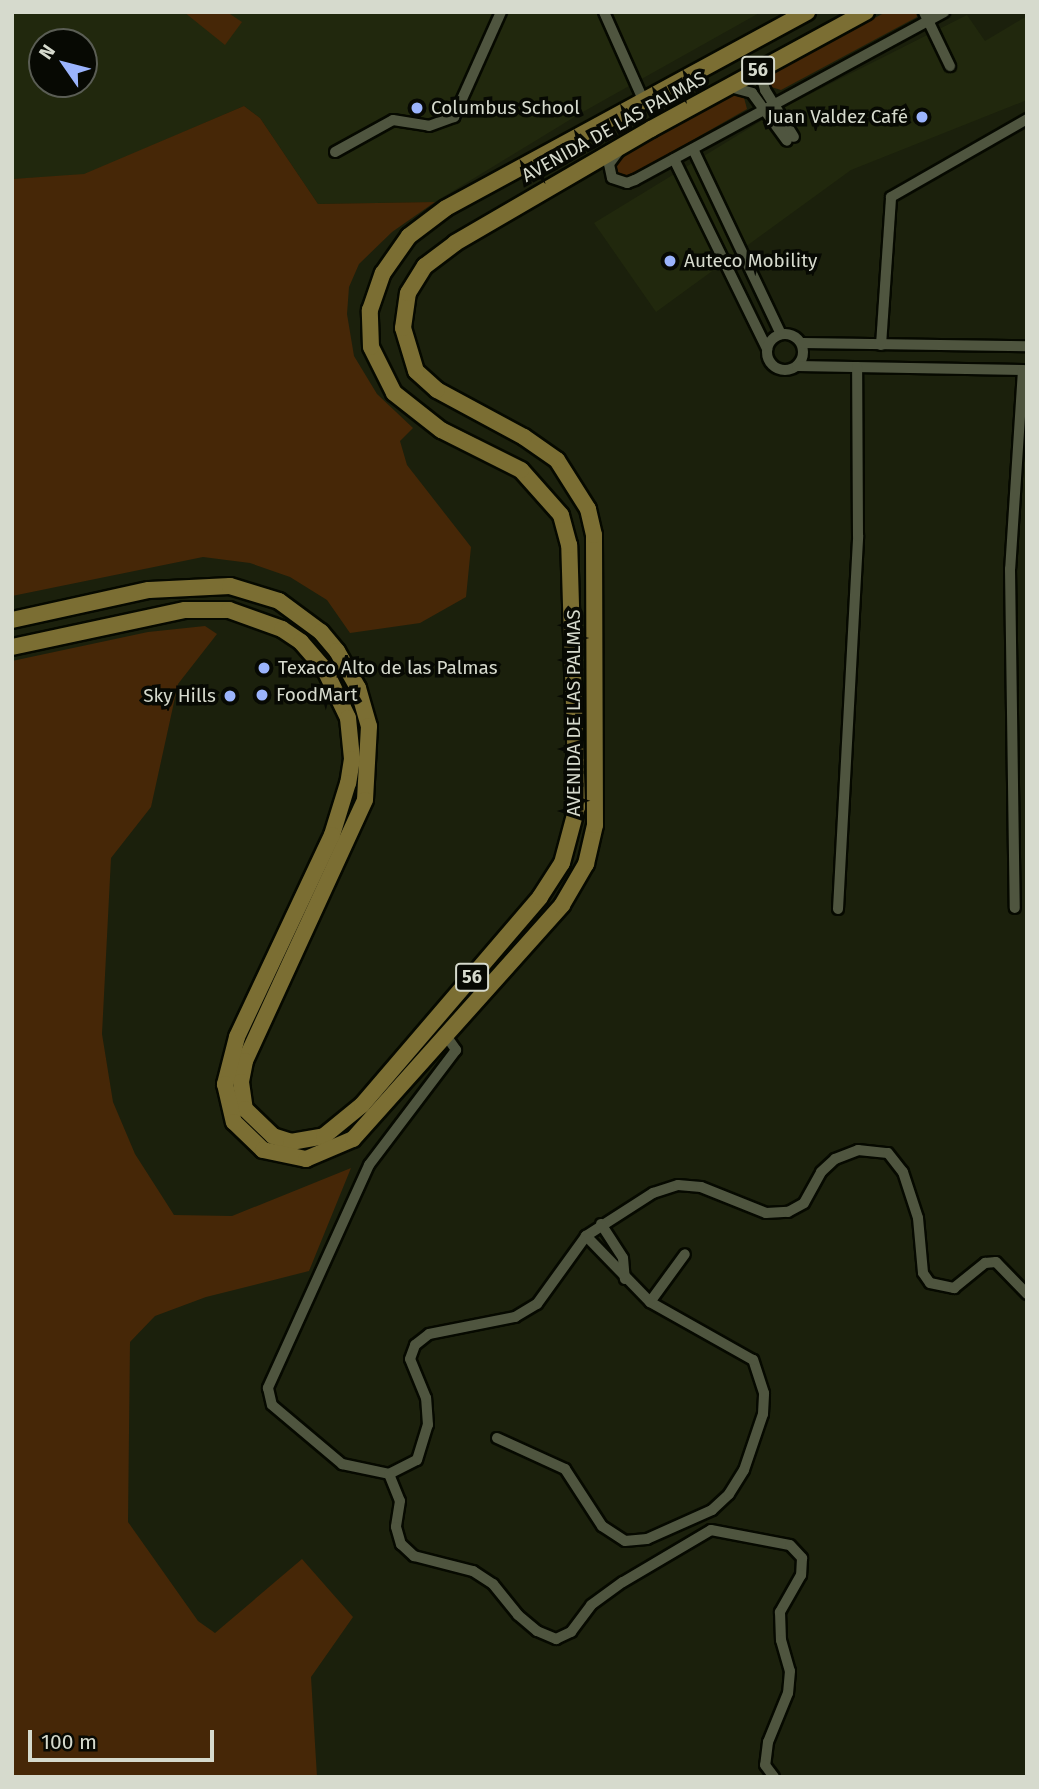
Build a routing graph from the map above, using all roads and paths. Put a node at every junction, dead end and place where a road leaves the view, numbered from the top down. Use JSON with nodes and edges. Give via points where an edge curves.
{"nodes":[{"id":1,"x":501,"y":12,"type":"edge"},
{"id":2,"x":604,"y":12,"type":"edge"},
{"id":3,"x":807,"y":12,"type":"edge"},
{"id":4,"x":866,"y":12,"type":"edge"},
{"id":5,"x":944,"y":12,"type":"edge"},
{"id":6,"x":926,"y":16,"type":"edge"},
{"id":7,"x":765,"y":66,"type":"junction"},
{"id":8,"x":950,"y":66,"type":"dead end"},
{"id":9,"x":730,"y":87,"type":"junction"},
{"id":10,"x":644,"y":102,"type":"junction"},
{"id":11,"x":768,"y":108,"type":"junction"},
{"id":12,"x":1027,"y":119,"type":"edge"},
{"id":13,"x":791,"y":139,"type":"dead end"},
{"id":14,"x":630,"y":141,"type":"junction"},
{"id":15,"x":693,"y":149,"type":"junction"},
{"id":16,"x":335,"y":152,"type":"dead end"},
{"id":17,"x":674,"y":159,"type":"junction"},
{"id":18,"x":781,"y":334,"type":"junction"},
{"id":19,"x":802,"y":343,"type":"junction"},
{"id":20,"x":880,"y":345,"type":"junction"},
{"id":21,"x":1027,"y":346,"type":"edge"},
{"id":22,"x":767,"y":349,"type":"junction"},
{"id":23,"x":797,"y":366,"type":"junction"},
{"id":24,"x":857,"y":367,"type":"junction"},
{"id":25,"x":12,"y":620,"type":"edge"},
{"id":26,"x":12,"y":647,"type":"edge"},
{"id":27,"x":1015,"y":908,"type":"dead end"},
{"id":28,"x":838,"y":909,"type":"dead end"},
{"id":29,"x":447,"y":1037,"type":"junction"},
{"id":30,"x":601,"y":1224,"type":"junction"},
{"id":31,"x":586,"y":1236,"type":"junction"},
{"id":32,"x":685,"y":1254,"type":"dead end"},
{"id":33,"x":625,"y":1279,"type":"junction"},
{"id":34,"x":1027,"y":1294,"type":"edge"},
{"id":35,"x":650,"y":1302,"type":"junction"},
{"id":36,"x":497,"y":1438,"type":"dead end"},
{"id":37,"x":390,"y":1474,"type":"junction"},
{"id":38,"x":774,"y":1777,"type":"edge"}],
"edges":[{"from":1,"to":16,"type":"street","via":[[454,117],[429,126],[393,120]]},
{"from":2,"to":10,"type":"street"},
{"from":3,"to":10,"type":"main road","name":"AVENIDA DE LAS PALMAS","number":"56"},
{"from":4,"to":7,"type":"main road","name":"AVENIDA DE LAS PALMAS","number":"56"},
{"from":5,"to":6,"type":"street"},
{"from":6,"to":8,"type":"street"},
{"from":6,"to":11,"type":"street"},
{"from":7,"to":9,"type":"main road","name":"AVENIDA DE LAS PALMAS","number":"56"},
{"from":7,"to":11,"type":"street","via":[[761,82]]},
{"from":9,"to":11,"type":"street","via":[[752,93]]},
{"from":9,"to":14,"type":"main road","name":"AVENIDA DE LAS PALMAS","number":"56"},
{"from":10,"to":25,"type":"main road","name":"AVENIDA DE LAS PALMAS","number":"56","via":[[422,225],[394,253],[375,292],[370,310],[371,347],[394,393],[441,430],[521,470],[561,514],[569,545],[578,807],[569,848],[540,897],[362,1105],[324,1136],[291,1142],[273,1136],[245,1109],[241,1082],[245,1061],[365,800],[369,726],[358,688],[337,651],[321,632],[279,601],[255,591],[209,584],[149,590]]},
{"from":11,"to":13,"type":"street"},
{"from":11,"to":15,"type":"street"},
{"from":12,"to":20,"type":"street","via":[[891,197]]},
{"from":14,"to":17,"type":"street","via":[[609,164],[612,178],[619,182],[635,180]]},
{"from":14,"to":29,"type":"main road","name":"AVENIDA DE LAS PALMAS","number":"56","via":[[439,254],[416,279],[405,305],[405,340],[416,371],[437,390],[557,460],[581,491],[594,527],[596,801],[590,852],[562,905]]},
{"from":15,"to":17,"type":"street"},
{"from":15,"to":18,"type":"street"},
{"from":17,"to":22,"type":"street"},
{"from":18,"to":19,"type":"street","via":[[791,334]]},
{"from":18,"to":22,"type":"street"},
{"from":19,"to":20,"type":"street"},
{"from":19,"to":23,"type":"street","via":[[803,358]]},
{"from":20,"to":21,"type":"street"},
{"from":22,"to":23,"type":"street","via":[[776,368]]},
{"from":23,"to":24,"type":"street"},
{"from":24,"to":27,"type":"street","via":[[1023,370],[1010,569]]},
{"from":24,"to":28,"type":"street","via":[[858,536]]},
{"from":26,"to":29,"type":"main road","name":"AVENIDA DE LAS PALMAS","number":"56","via":[[185,610],[229,610],[266,620],[301,642],[325,670],[344,704],[352,759],[343,807],[228,1063],[227,1105],[247,1138],[263,1150],[292,1159],[336,1150],[368,1124]]},
{"from":29,"to":37,"type":"street","via":[[456,1050],[369,1165],[268,1388],[272,1405],[323,1452],[342,1465]]},
{"from":30,"to":31,"type":"street"},
{"from":30,"to":33,"type":"street","via":[[623,1258]]},
{"from":30,"to":34,"type":"street","via":[[653,1193],[678,1185],[701,1187],[766,1213],[788,1212],[804,1203],[821,1172],[835,1159],[876,1149],[888,1153],[903,1172],[923,1237],[923,1273],[930,1283],[954,1288],[985,1263],[996,1262]]},
{"from":31,"to":33,"type":"street"},
{"from":31,"to":37,"type":"street","via":[[537,1304],[515,1317],[429,1334],[415,1345],[410,1359],[426,1398],[425,1446],[417,1460]]},
{"from":32,"to":35,"type":"street"},
{"from":33,"to":35,"type":"street"},
{"from":35,"to":36,"type":"street","via":[[745,1354],[760,1376],[764,1393],[757,1438],[729,1494],[684,1525],[647,1539],[625,1541],[602,1526],[565,1469]]},
{"from":37,"to":38,"type":"street","via":[[400,1501],[396,1527],[401,1544],[414,1556],[483,1577],[527,1623],[556,1639],[571,1632],[591,1605],[622,1582],[711,1530],[790,1545],[802,1558],[801,1575],[780,1612],[781,1640],[790,1671],[788,1693],[768,1742],[765,1765]]}]}
